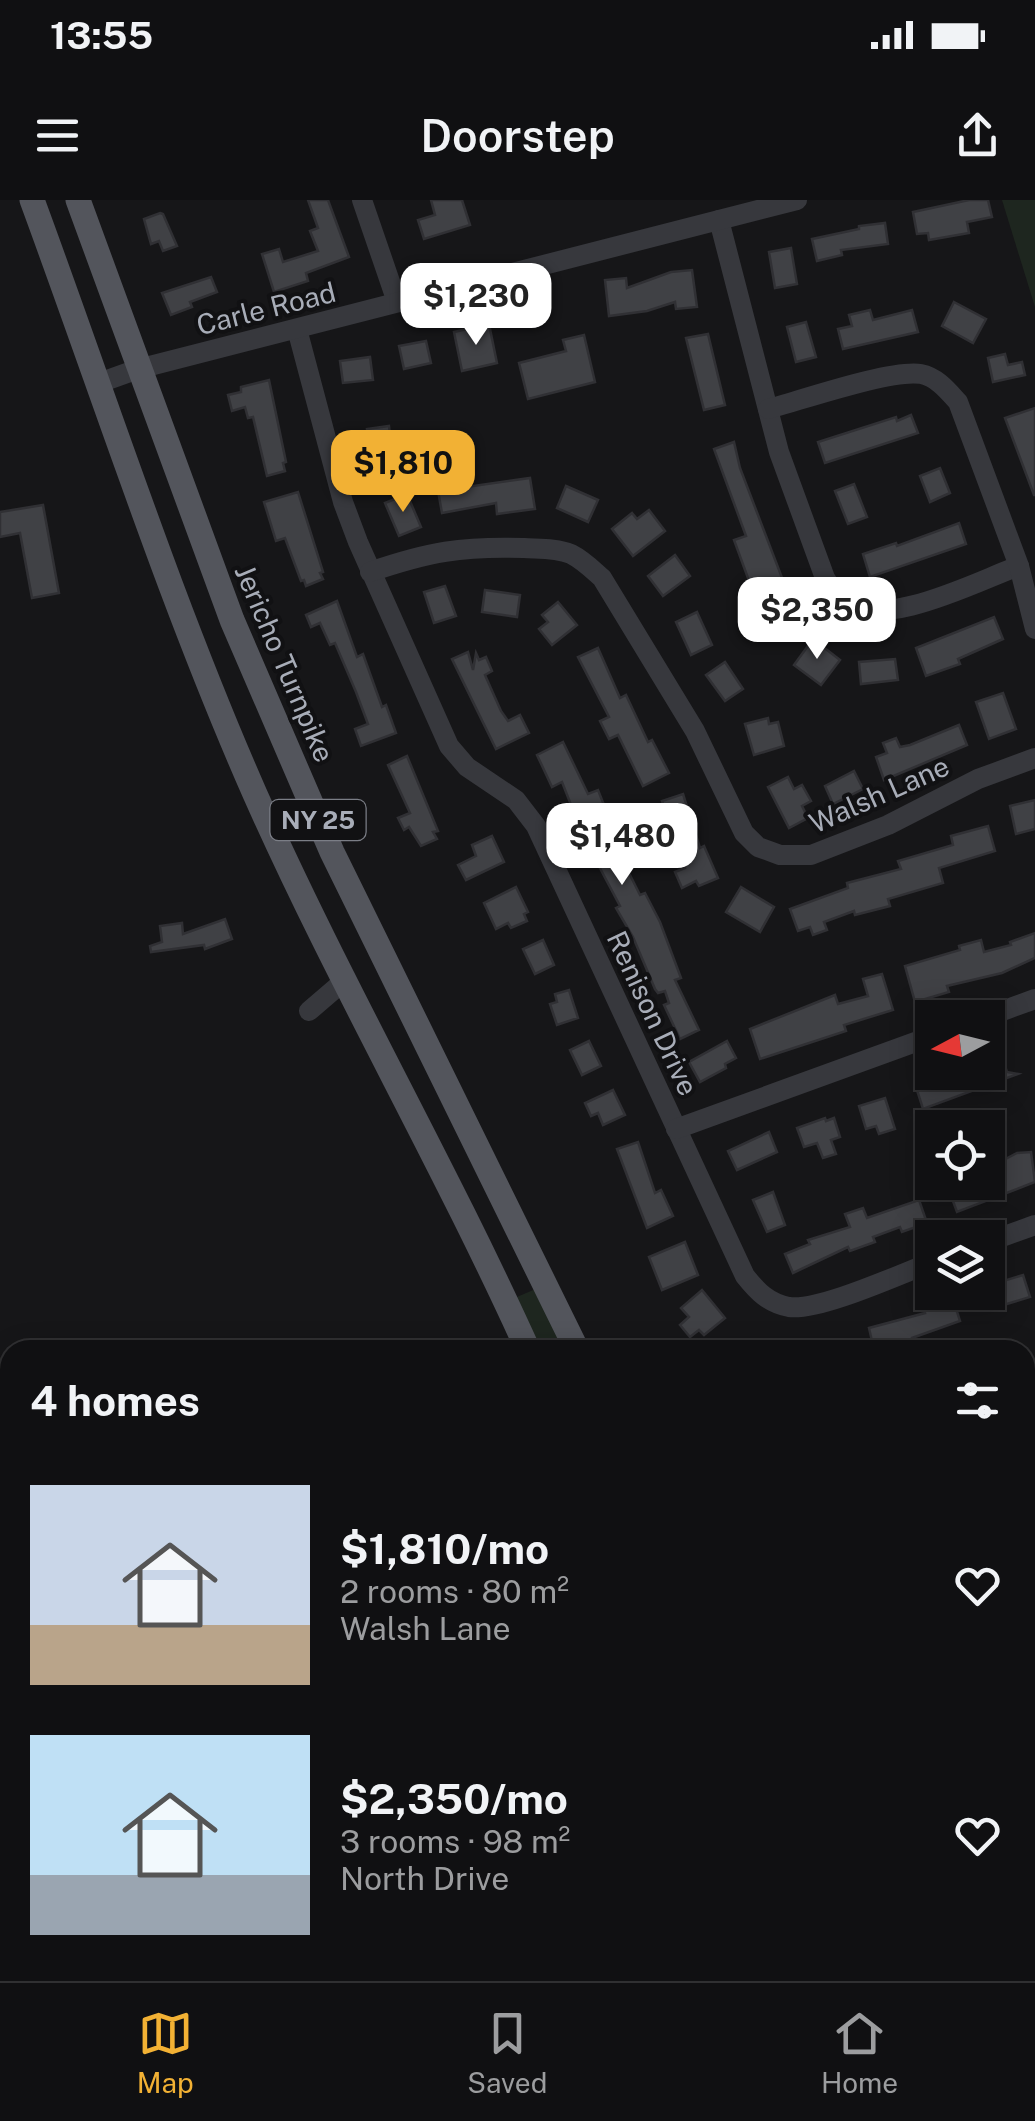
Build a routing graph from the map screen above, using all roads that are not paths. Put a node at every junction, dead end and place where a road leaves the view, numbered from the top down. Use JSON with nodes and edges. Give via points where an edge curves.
{"nodes":[{"id":1,"x":32,"y":200,"type":"edge"},
{"id":2,"x":78,"y":200,"type":"edge"},
{"id":3,"x":362,"y":200,"type":"edge"},
{"id":4,"x":796,"y":200,"type":"edge"},
{"id":5,"x":719,"y":220,"type":"junction"},
{"id":6,"x":397,"y":302,"type":"junction"},
{"id":7,"x":297,"y":329,"type":"junction"},
{"id":8,"x":138,"y":369,"type":"junction"},
{"id":9,"x":100,"y":382,"type":"junction"},
{"id":10,"x":768,"y":409,"type":"junction"},
{"id":11,"x":1019,"y":566,"type":"junction"},
{"id":12,"x":370,"y":572,"type":"junction"},
{"id":13,"x":1035,"y":629,"type":"edge"},
{"id":14,"x":1035,"y":758,"type":"edge"},
{"id":15,"x":344,"y":981,"type":"junction"},
{"id":16,"x":1035,"y":999,"type":"edge"},
{"id":17,"x":1005,"y":1010,"type":"edge"},
{"id":18,"x":310,"y":1011,"type":"dead end"},
{"id":19,"x":915,"y":1042,"type":"edge"},
{"id":20,"x":676,"y":1129,"type":"junction"},
{"id":21,"x":1035,"y":1225,"type":"edge"},
{"id":22,"x":1005,"y":1236,"type":"edge"},
{"id":23,"x":531,"y":1256,"type":"junction"},
{"id":24,"x":915,"y":1268,"type":"edge"},
{"id":25,"x":492,"y":1273,"type":"junction"},
{"id":26,"x":523,"y":1340,"type":"edge"},
{"id":27,"x":571,"y":1340,"type":"edge"}],
"edges":[{"from":1,"to":9,"type":"main road","number":"NY 25"},
{"from":2,"to":8,"type":"main road","name":"Jericho Turnpike","number":"NY 25"},
{"from":3,"to":6,"type":"street"},
{"from":4,"to":5,"type":"street","name":"Carle Road"},
{"from":5,"to":6,"type":"street","name":"Carle Road"},
{"from":5,"to":10,"type":"street"},
{"from":6,"to":7,"type":"street","name":"Carle Road"},
{"from":7,"to":8,"type":"street","name":"Carle Road"},
{"from":7,"to":12,"type":"street","name":"Renison Drive","via":[[343,502]]},
{"from":8,"to":9,"type":"street","name":"Carle Road"},
{"from":8,"to":23,"type":"main road","name":"Jericho Turnpike","number":"NY 25","via":[[232,620],[332,852]]},
{"from":9,"to":15,"type":"main road","number":"NY 25","via":[[205,673]]},
{"from":10,"to":11,"type":"street","via":[[893,376],[923,374],[943,385],[958,402]]},
{"from":10,"to":11,"type":"street","via":[[825,578],[846,603],[875,612],[898,610]]},
{"from":11,"to":13,"type":"street"},
{"from":12,"to":14,"type":"street","name":"Walsh Lane","via":[[472,546],[554,550],[588,565],[695,731],[744,833],[780,855],[811,855],[842,844]]},
{"from":12,"to":20,"type":"street","name":"Renison Drive","via":[[449,746],[467,768],[516,800],[536,826]]},
{"from":15,"to":18,"type":"street"},
{"from":15,"to":25,"type":"main road","number":"NY 25"},
{"from":16,"to":17,"type":"street"},
{"from":19,"to":20,"type":"street"},
{"from":20,"to":24,"type":"street","name":"Renison Drive","via":[[744,1276],[760,1295],[799,1307]]},
{"from":21,"to":22,"type":"street"},
{"from":23,"to":25,"type":"main road"},
{"from":23,"to":27,"type":"main road","name":"Jericho Turnpike","number":"NY 25"},
{"from":25,"to":26,"type":"main road","number":"NY 25"}]}
